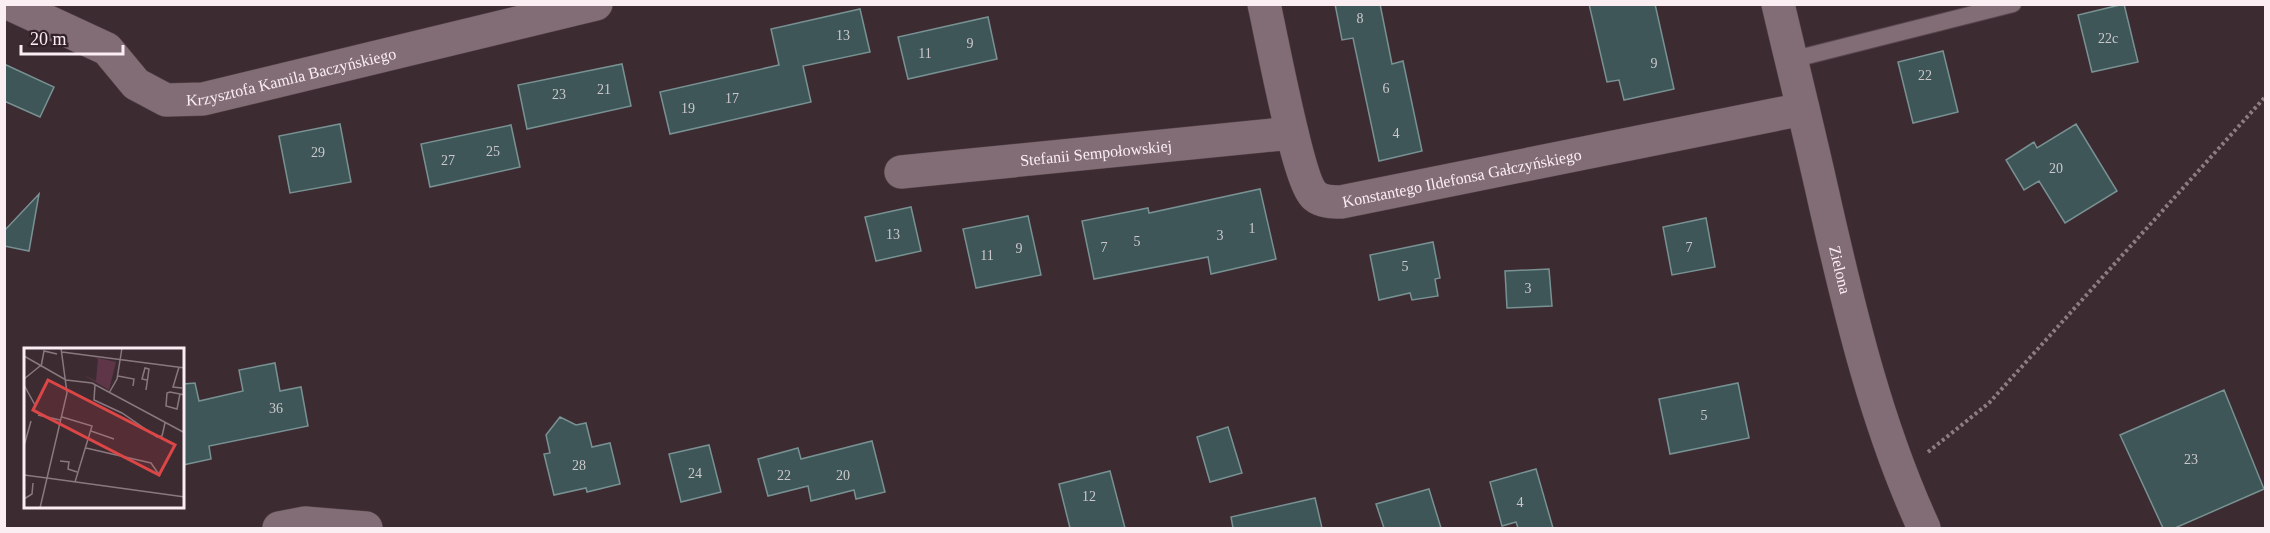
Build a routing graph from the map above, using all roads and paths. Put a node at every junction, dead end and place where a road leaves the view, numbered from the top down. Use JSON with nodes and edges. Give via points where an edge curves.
{"nodes":[{"id":1,"x":10,"y":4,"type":"edge"},
{"id":2,"x":596,"y":4,"type":"edge"},
{"id":3,"x":1264,"y":4,"type":"edge"},
{"id":4,"x":1778,"y":4,"type":"edge"},
{"id":5,"x":2013,"y":4,"type":"edge"},
{"id":6,"x":1791,"y":60,"type":"junction"},
{"id":7,"x":2265,"y":96,"type":"edge"},
{"id":8,"x":1803,"y":109,"type":"junction"},
{"id":9,"x":1292,"y":134,"type":"junction"},
{"id":10,"x":901,"y":172,"type":"dead end"},
{"id":11,"x":1924,"y":454,"type":"dead end"},
{"id":12,"x":279,"y":528,"type":"edge"},
{"id":13,"x":366,"y":528,"type":"edge"},
{"id":14,"x":1924,"y":528,"type":"edge"}],
"edges":[{"from":1,"to":2,"type":"street","name":"Krzysztofa Kamila Baczyńskiego","via":[[107,49],[136,84],[166,100],[203,99]]},
{"from":3,"to":9,"type":"street","name":"Konstantego Ildefonsa Gałczyńskiego"},
{"from":4,"to":6,"type":"street","name":"Zielona"},
{"from":5,"to":6,"type":"lane"},
{"from":6,"to":8,"type":"street","name":"Zielona"},
{"from":7,"to":11,"type":"path","via":[[1989,403]]},
{"from":8,"to":9,"type":"street","name":"Konstantego Ildefonsa Gałczyńskiego","via":[[1341,202],[1314,196]]},
{"from":8,"to":14,"type":"street","name":"Zielona","via":[[1867,373],[1904,484]]},
{"from":9,"to":10,"type":"street","name":"Stefanii Sempołowskiej"},
{"from":12,"to":13,"type":"street","via":[[305,524]]}]}
